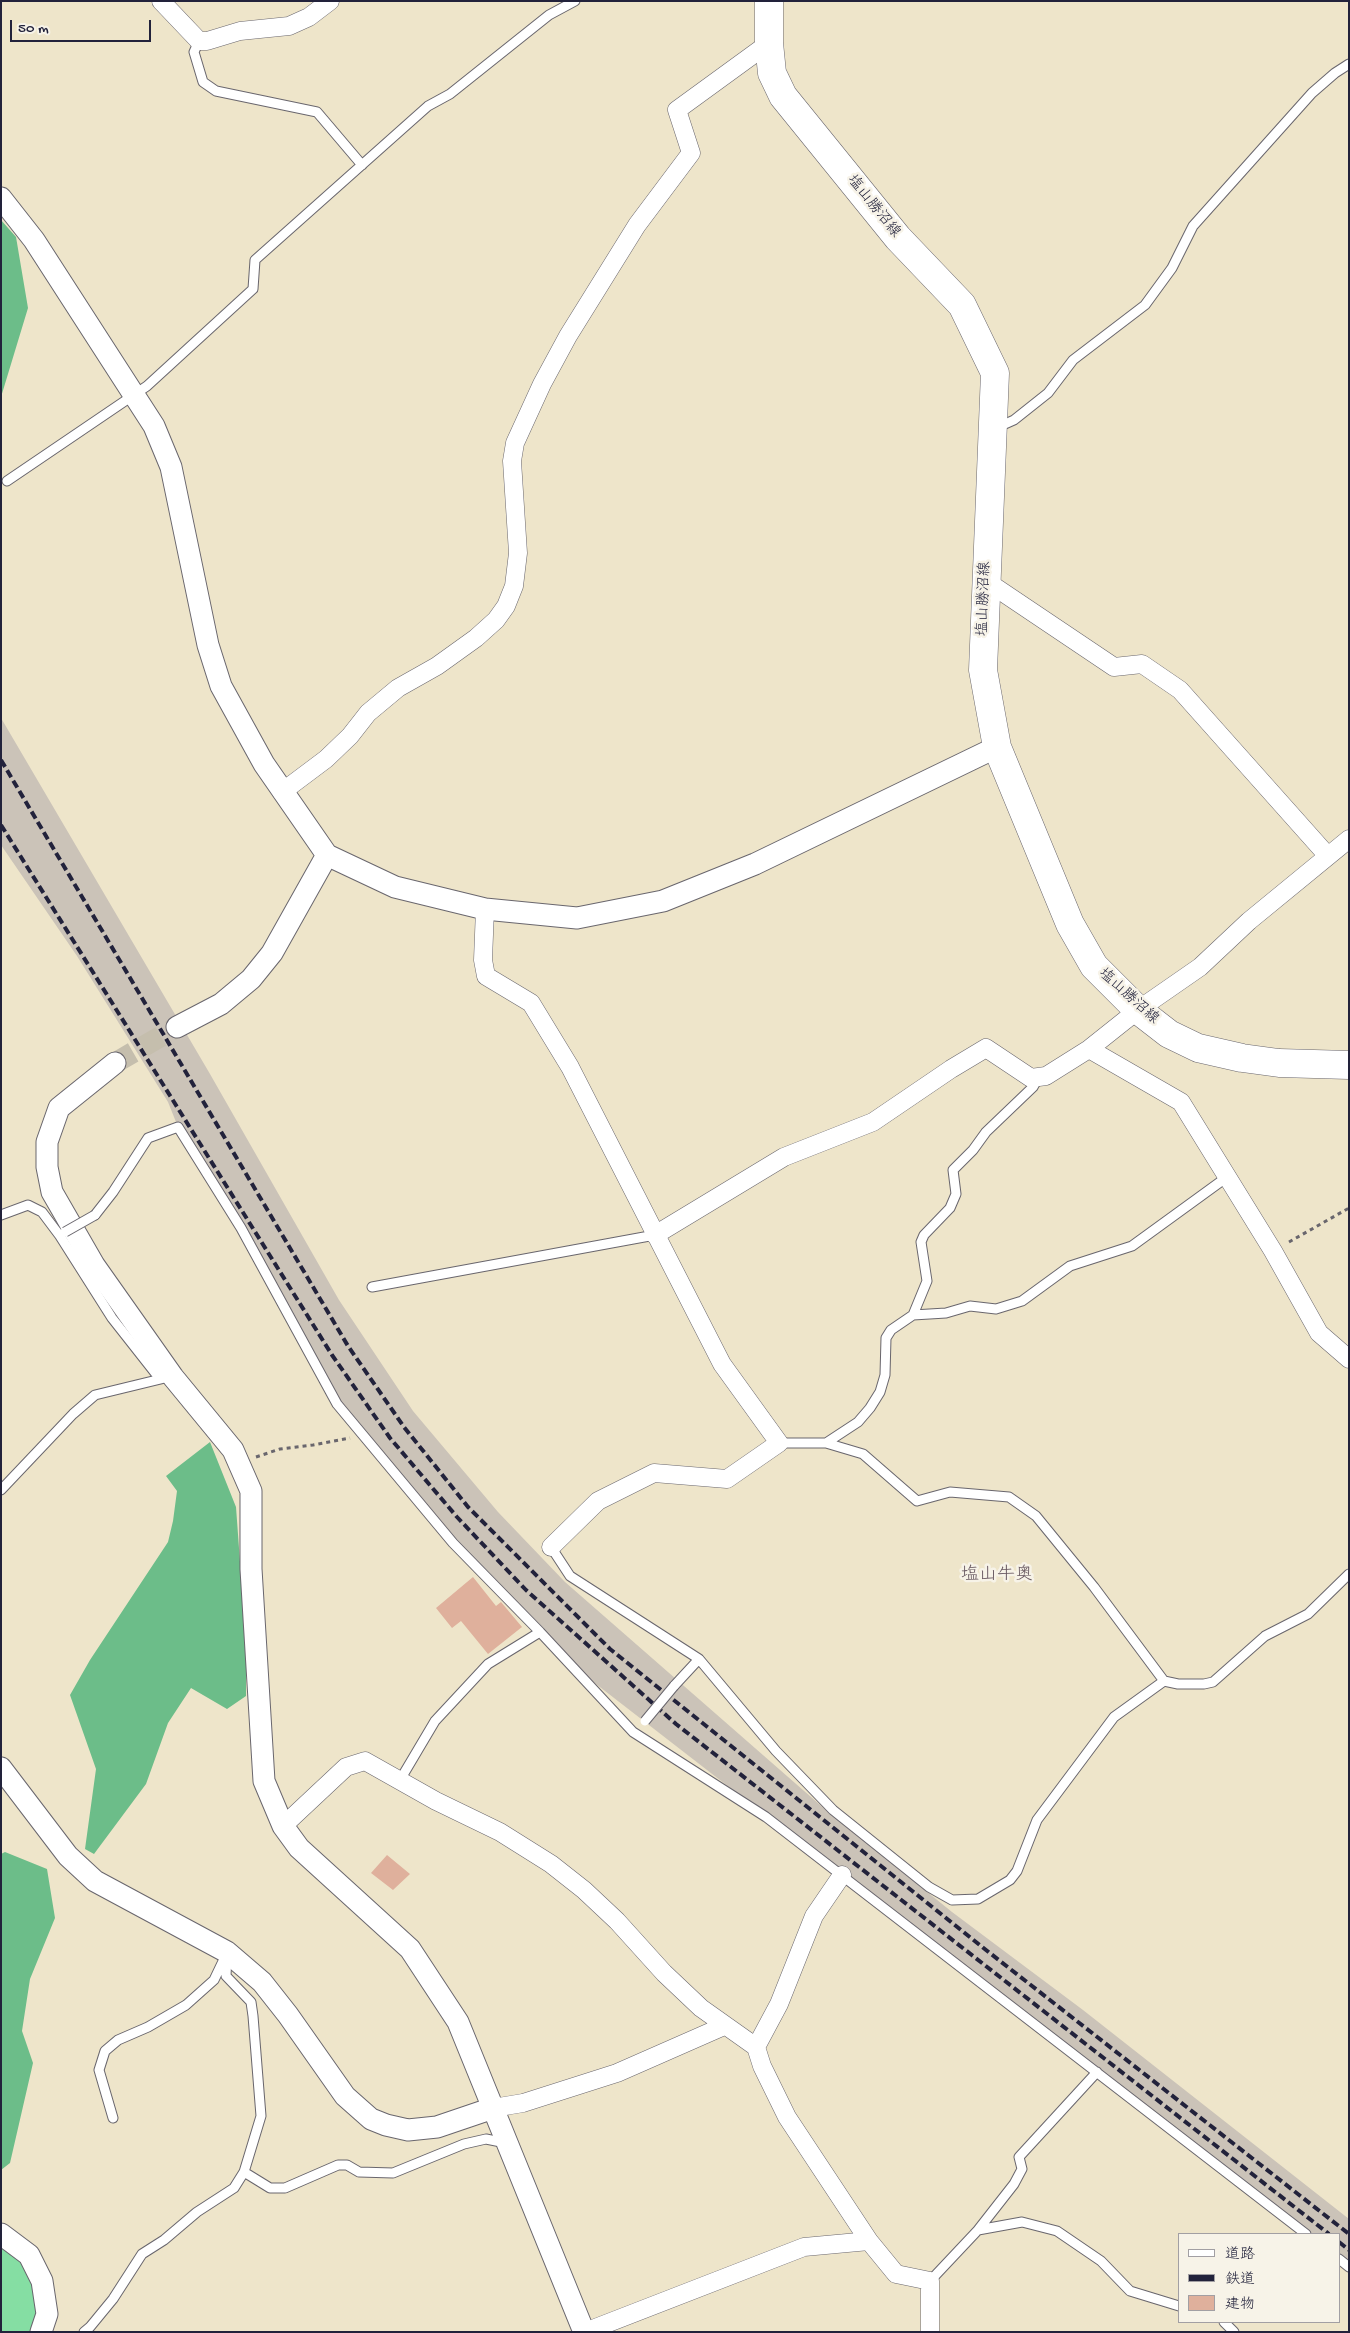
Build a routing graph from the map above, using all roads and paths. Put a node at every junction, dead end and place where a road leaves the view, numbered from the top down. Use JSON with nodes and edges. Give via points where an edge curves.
{"nodes":[{"id":1,"x":161,"y":1,"type":"edge"},
{"id":2,"x":330,"y":1,"type":"edge"},
{"id":3,"x":575,"y":1,"type":"edge"},
{"id":4,"x":769,"y":1,"type":"edge"},
{"id":5,"x":199,"y":41,"type":"junction"},
{"id":6,"x":769,"y":44,"type":"junction"},
{"id":7,"x":1349,"y":64,"type":"edge"},
{"id":8,"x":362,"y":165,"type":"junction"},
{"id":9,"x":1,"y":198,"type":"edge"},
{"id":10,"x":134,"y":394,"type":"junction"},
{"id":11,"x":994,"y":430,"type":"junction"},
{"id":12,"x":7,"y":481,"type":"dead end"},
{"id":13,"x":986,"y":581,"type":"junction"},
{"id":14,"x":997,"y":746,"type":"junction"},
{"id":15,"x":282,"y":792,"type":"junction"},
{"id":16,"x":1349,"y":839,"type":"edge"},
{"id":17,"x":327,"y":855,"type":"junction"},
{"id":18,"x":1327,"y":855,"type":"junction"},
{"id":19,"x":485,"y":909,"type":"junction"},
{"id":20,"x":1138,"y":1010,"type":"junction"},
{"id":21,"x":178,"y":1027,"type":"tunnel mouth"},
{"id":22,"x":1089,"y":1049,"type":"junction"},
{"id":23,"x":115,"y":1064,"type":"tunnel mouth"},
{"id":24,"x":1349,"y":1065,"type":"edge"},
{"id":25,"x":1038,"y":1078,"type":"junction"},
{"id":26,"x":1228,"y":1177,"type":"junction"},
{"id":27,"x":1349,"y":1208,"type":"edge"},
{"id":28,"x":1,"y":1215,"type":"edge"},
{"id":29,"x":62,"y":1234,"type":"junction"},
{"id":30,"x":655,"y":1235,"type":"junction"},
{"id":31,"x":1273,"y":1251,"type":"junction"},
{"id":32,"x":372,"y":1287,"type":"dead end"},
{"id":33,"x":913,"y":1315,"type":"junction"},
{"id":34,"x":1349,"y":1359,"type":"edge"},
{"id":35,"x":166,"y":1378,"type":"junction"},
{"id":36,"x":363,"y":1435,"type":"junction"},
{"id":37,"x":779,"y":1443,"type":"junction"},
{"id":38,"x":826,"y":1443,"type":"junction"},
{"id":39,"x":238,"y":1462,"type":"junction"},
{"id":40,"x":1,"y":1490,"type":"edge"},
{"id":41,"x":551,"y":1547,"type":"joint"},
{"id":42,"x":1349,"y":1574,"type":"edge"},
{"id":43,"x":540,"y":1632,"type":"junction"},
{"id":44,"x":699,"y":1658,"type":"junction"},
{"id":45,"x":1164,"y":1681,"type":"junction"},
{"id":46,"x":633,"y":1732,"type":"junction"},
{"id":47,"x":1,"y":1768,"type":"edge"},
{"id":48,"x":400,"y":1780,"type":"junction"},
{"id":49,"x":284,"y":1826,"type":"junction"},
{"id":50,"x":842,"y":1875,"type":"junction"},
{"id":51,"x":227,"y":1952,"type":"junction"},
{"id":52,"x":724,"y":2026,"type":"junction"},
{"id":53,"x":756,"y":2047,"type":"junction"},
{"id":54,"x":1097,"y":2072,"type":"junction"},
{"id":55,"x":493,"y":2108,"type":"junction"},
{"id":56,"x":113,"y":2118,"type":"dead end"},
{"id":57,"x":509,"y":2144,"type":"junction"},
{"id":58,"x":244,"y":2172,"type":"junction"},
{"id":59,"x":978,"y":2230,"type":"junction"},
{"id":60,"x":1305,"y":2233,"type":"edge"},
{"id":61,"x":1,"y":2234,"type":"edge"},
{"id":62,"x":869,"y":2241,"type":"junction"},
{"id":63,"x":930,"y":2281,"type":"junction"},
{"id":64,"x":1178,"y":2306,"type":"edge"},
{"id":65,"x":1225,"y":2323,"type":"edge"},
{"id":66,"x":41,"y":2332,"type":"edge"},
{"id":67,"x":84,"y":2332,"type":"edge"},
{"id":68,"x":584,"y":2332,"type":"edge"},
{"id":69,"x":930,"y":2332,"type":"edge"},
{"id":70,"x":1234,"y":2332,"type":"edge"}],
"edges":[{"from":1,"to":5,"type":"street"},
{"from":2,"to":5,"type":"street","via":[[309,17],[289,26],[240,31]]},
{"from":3,"to":8,"type":"lane","via":[[549,15],[450,94],[428,106]]},
{"from":4,"to":6,"type":"main road","name":"塩山勝沼線"},
{"from":5,"to":8,"type":"lane","via":[[194,52],[203,82],[216,91],[317,112]]},
{"from":6,"to":11,"type":"main road","name":"塩山勝沼線","via":[[772,73],[783,96],[898,238],[962,306],[995,373]]},
{"from":6,"to":15,"type":"street","via":[[677,110],[690,152],[637,225],[542,384],[515,443],[513,488],[518,553],[514,586],[506,606],[476,638],[437,666],[398,688],[368,712],[332,754]]},
{"from":7,"to":11,"type":"lane","via":[[1312,93],[1193,226],[1172,268],[1145,305],[1073,360],[1048,393],[1014,420]]},
{"from":8,"to":10,"type":"lane","via":[[255,260],[253,289],[147,386]]},
{"from":9,"to":10,"type":"street","via":[[34,240]]},
{"from":10,"to":12,"type":"lane"},
{"from":10,"to":15,"type":"street","via":[[154,426],[171,467],[208,645],[221,686]]},
{"from":11,"to":13,"type":"main road","name":"塩山勝沼線"},
{"from":13,"to":14,"type":"main road","name":"塩山勝沼線","via":[[983,670]]},
{"from":13,"to":18,"type":"street","via":[[1114,667],[1142,664],[1180,690]]},
{"from":14,"to":19,"type":"street","via":[[755,864],[663,902],[577,918]]},
{"from":14,"to":20,"type":"main road","name":"塩山勝沼線","via":[[1070,924],[1094,966]]},
{"from":15,"to":17,"type":"street"},
{"from":16,"to":18,"type":"street"},
{"from":17,"to":19,"type":"street","via":[[395,887]]},
{"from":17,"to":21,"type":"street","via":[[272,953],[251,979],[221,1004]]},
{"from":18,"to":20,"type":"street","via":[[1200,967]]},
{"from":19,"to":30,"type":"street","via":[[483,960],[486,976],[532,1003],[570,1067]]},
{"from":20,"to":22,"type":"street"},
{"from":20,"to":24,"type":"main road","name":"塩山勝沼線","via":[[1169,1034],[1198,1048],[1279,1063]]},
{"from":22,"to":25,"type":"street"},
{"from":22,"to":26,"type":"street","via":[[1181,1102]]},
{"from":23,"to":35,"type":"street","via":[[59,1108],[47,1142],[52,1192]]},
{"from":25,"to":30,"type":"street","via":[[1031,1078],[986,1048],[873,1122],[784,1156]]},
{"from":25,"to":33,"type":"lane","via":[[1034,1087],[986,1132],[953,1170],[956,1194],[950,1208],[924,1235],[922,1242],[927,1281]]},
{"from":26,"to":31,"type":"street"},
{"from":26,"to":33,"type":"lane","via":[[1132,1246],[1070,1266],[1022,1301],[996,1309],[970,1306],[946,1313]]},
{"from":27,"to":31,"type":"path"},
{"from":28,"to":29,"type":"lane","via":[[28,1205],[42,1212]]},
{"from":29,"to":35,"type":"lane","via":[[112,1318]]},
{"from":29,"to":36,"type":"lane","bridge":true,"via":[[95,1215],[148,1138],[178,1127],[241,1228],[337,1404]]},
{"from":30,"to":32,"type":"lane"},
{"from":30,"to":37,"type":"street","via":[[722,1364]]},
{"from":31,"to":34,"type":"street","via":[[1319,1333]]},
{"from":33,"to":38,"type":"lane","via":[[890,1330],[886,1338],[885,1374],[880,1392],[870,1408],[858,1422]]},
{"from":35,"to":39,"type":"street","via":[[233,1450]]},
{"from":35,"to":40,"type":"lane","via":[[95,1395]]},
{"from":36,"to":39,"type":"path","via":[[280,1449]]},
{"from":36,"to":43,"type":"lane","via":[[453,1543]]},
{"from":37,"to":38,"type":"lane"},
{"from":37,"to":41,"type":"street","via":[[727,1479],[654,1473],[598,1501]]},
{"from":38,"to":45,"type":"lane","via":[[863,1454],[917,1502],[950,1492],[1009,1497],[1036,1516]]},
{"from":39,"to":49,"type":"street","via":[[251,1491],[251,1569],[264,1781]]},
{"from":41,"to":44,"type":"lane","via":[[570,1576]]},
{"from":42,"to":45,"type":"lane","via":[[1308,1614],[1265,1636],[1213,1682],[1178,1684]]},
{"from":43,"to":46,"type":"lane"},
{"from":43,"to":48,"type":"lane","via":[[488,1664],[435,1721]]},
{"from":44,"to":45,"type":"lane","via":[[776,1751],[832,1810],[929,1887],[952,1900],[978,1899],[1010,1880],[1017,1871],[1037,1820],[1114,1717]]},
{"from":44,"to":46,"type":"lane","bridge":true},
{"from":46,"to":50,"type":"lane","via":[[766,1817]]},
{"from":47,"to":51,"type":"street","via":[[56,1842],[95,1881]]},
{"from":48,"to":49,"type":"street","via":[[365,1761],[346,1767]]},
{"from":48,"to":52,"type":"street","via":[[500,1832],[550,1864],[584,1890],[664,1973]]},
{"from":49,"to":55,"type":"street","via":[[299,1848],[410,1949],[458,2022]]},
{"from":50,"to":53,"type":"street","via":[[814,1916],[779,2004]]},
{"from":50,"to":54,"type":"lane"},
{"from":51,"to":55,"type":"street","via":[[262,1982],[345,2096],[371,2118],[408,2130],[437,2127]]},
{"from":51,"to":56,"type":"lane","via":[[214,1980],[186,2005],[118,2040],[105,2051],[99,2070]]},
{"from":51,"to":58,"type":"lane","via":[[226,1976],[251,2002],[261,2116]]},
{"from":52,"to":53,"type":"street"},
{"from":52,"to":55,"type":"street","via":[[617,2074],[523,2103]]},
{"from":53,"to":62,"type":"street","via":[[787,2117]]},
{"from":54,"to":59,"type":"lane","via":[[1019,2157],[1022,2169],[1014,2184]]},
{"from":54,"to":60,"type":"lane"},
{"from":55,"to":57,"type":"street"},
{"from":57,"to":58,"type":"lane","via":[[486,2140],[464,2144],[393,2173],[359,2172],[348,2165],[338,2165],[285,2188],[270,2188]]},
{"from":57,"to":68,"type":"street"},
{"from":58,"to":67,"type":"lane","via":[[234,2188],[142,2254],[113,2299]]},
{"from":59,"to":63,"type":"lane"},
{"from":59,"to":64,"type":"lane","via":[[1022,2222],[1057,2231],[1102,2261],[1130,2291]]},
{"from":61,"to":66,"type":"street","via":[[29,2254],[42,2281],[47,2314]]},
{"from":62,"to":63,"type":"street","via":[[896,2274]]},
{"from":62,"to":68,"type":"street","via":[[804,2246]]},
{"from":63,"to":69,"type":"street"},
{"from":65,"to":70,"type":"lane"}]}
